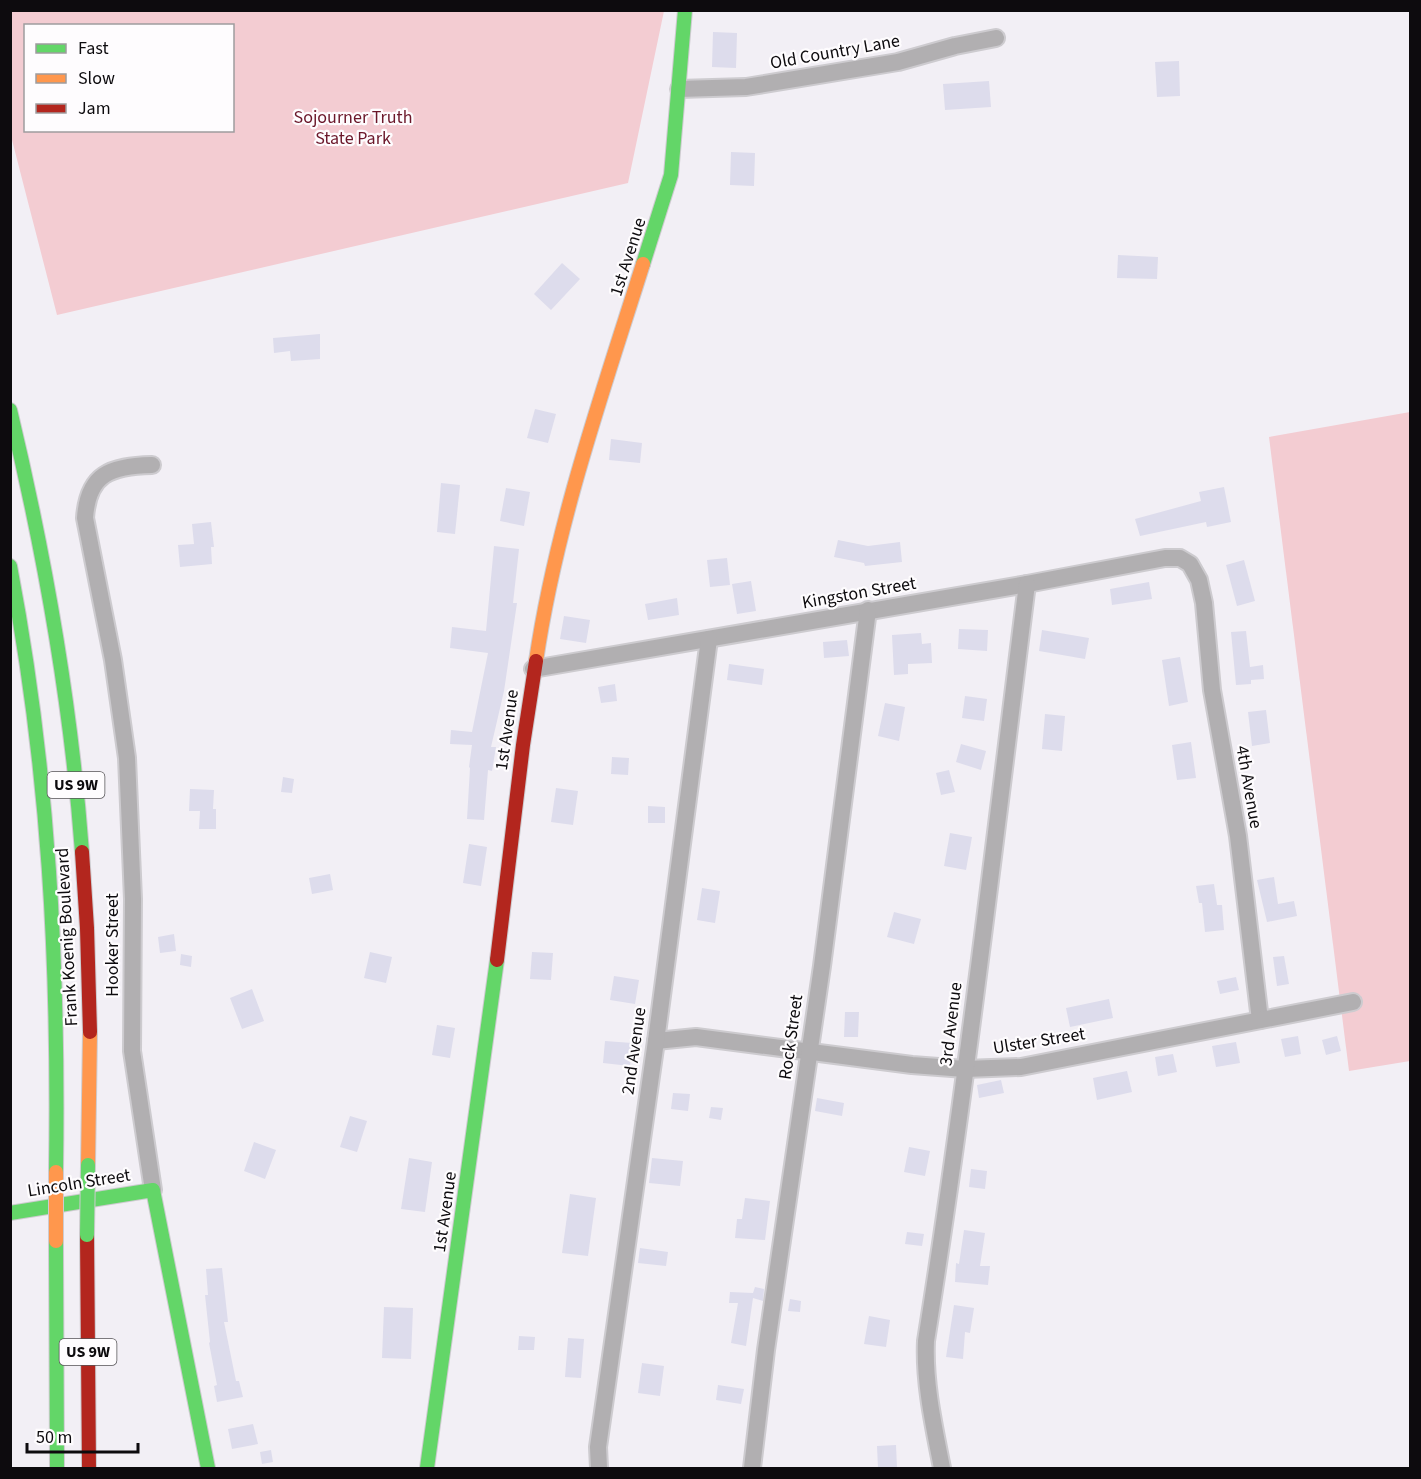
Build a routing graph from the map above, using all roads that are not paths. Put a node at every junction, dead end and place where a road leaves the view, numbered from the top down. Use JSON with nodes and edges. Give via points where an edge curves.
{"nodes":[{"id":1,"x":685,"y":10,"type":"edge"},
{"id":2,"x":996,"y":38,"type":"dead end"},
{"id":3,"x":679,"y":89,"type":"junction"},
{"id":4,"x":10,"y":410,"type":"edge"},
{"id":5,"x":152,"y":465,"type":"dead end"},
{"id":6,"x":1190,"y":564,"type":"joint"},
{"id":7,"x":10,"y":566,"type":"edge"},
{"id":8,"x":1027,"y":584,"type":"junction"},
{"id":9,"x":868,"y":610,"type":"junction"},
{"id":10,"x":709,"y":639,"type":"junction"},
{"id":11,"x":534,"y":669,"type":"junction"},
{"id":12,"x":1353,"y":1002,"type":"dead end"},
{"id":13,"x":1260,"y":1020,"type":"junction"},
{"id":14,"x":656,"y":1041,"type":"junction"},
{"id":15,"x":809,"y":1052,"type":"junction"},
{"id":16,"x":965,"y":1069,"type":"junction"},
{"id":17,"x":153,"y":1190,"type":"junction"},
{"id":18,"x":10,"y":1213,"type":"edge"},
{"id":19,"x":57,"y":1468,"type":"edge"},
{"id":20,"x":89,"y":1468,"type":"edge"},
{"id":21,"x":208,"y":1468,"type":"edge"},
{"id":22,"x":427,"y":1468,"type":"edge"},
{"id":23,"x":599,"y":1468,"type":"edge"},
{"id":24,"x":752,"y":1468,"type":"edge"},
{"id":25,"x":942,"y":1468,"type":"edge"}],
"edges":[{"from":1,"to":3,"type":"main road","name":"1st Avenue"},
{"from":2,"to":3,"type":"street","name":"Old Country Lane","via":[[898,62],[746,87]]},
{"from":3,"to":11,"type":"main road","name":"1st Avenue","via":[[666,197],[572,491],[543,611]]},
{"from":4,"to":20,"type":"main road","name":"Frank Koenig Boulevard","number":"US 9W","bridge":true,"via":[[51,603],[68,710],[84,885],[90,1051]]},
{"from":5,"to":17,"type":"street","name":"Hooker Street","via":[[108,473],[93,484],[86,500],[85,518],[113,660],[126,758],[133,899],[132,1051]]},
{"from":6,"to":8,"type":"street","name":"Kingston Street","via":[[1180,558],[1165,558]]},
{"from":6,"to":13,"type":"street","name":"4th Avenue","via":[[1199,580],[1204,603],[1212,690],[1238,836]]},
{"from":7,"to":19,"type":"main road","name":"Frank Koenig Boulevard","number":"US 9W","bridge":true,"via":[[36,725],[55,995]]},
{"from":8,"to":9,"type":"street","name":"Kingston Street"},
{"from":8,"to":16,"type":"street","name":"3rd Avenue"},
{"from":9,"to":10,"type":"street","name":"Kingston Street"},
{"from":9,"to":15,"type":"street","name":"Rock Street"},
{"from":10,"to":11,"type":"street","name":"Kingston Street"},
{"from":10,"to":14,"type":"street","name":"2nd Avenue"},
{"from":11,"to":22,"type":"main road","name":"1st Avenue","via":[[490,1021]]},
{"from":12,"to":13,"type":"street","name":"Ulster Street"},
{"from":13,"to":16,"type":"street","name":"Ulster Street","via":[[1021,1067]]},
{"from":14,"to":15,"type":"street","name":"Ulster Street","via":[[696,1037]]},
{"from":14,"to":23,"type":"street","name":"2nd Avenue","via":[[598,1448]]},
{"from":15,"to":16,"type":"street","name":"Ulster Street"},
{"from":15,"to":24,"type":"street","name":"Rock Street"},
{"from":16,"to":25,"type":"street","name":"3rd Avenue","via":[[925,1357]]},
{"from":17,"to":18,"type":"main road","name":"Lincoln Street"},
{"from":17,"to":21,"type":"main road","name":"Hooker Street"}]}
